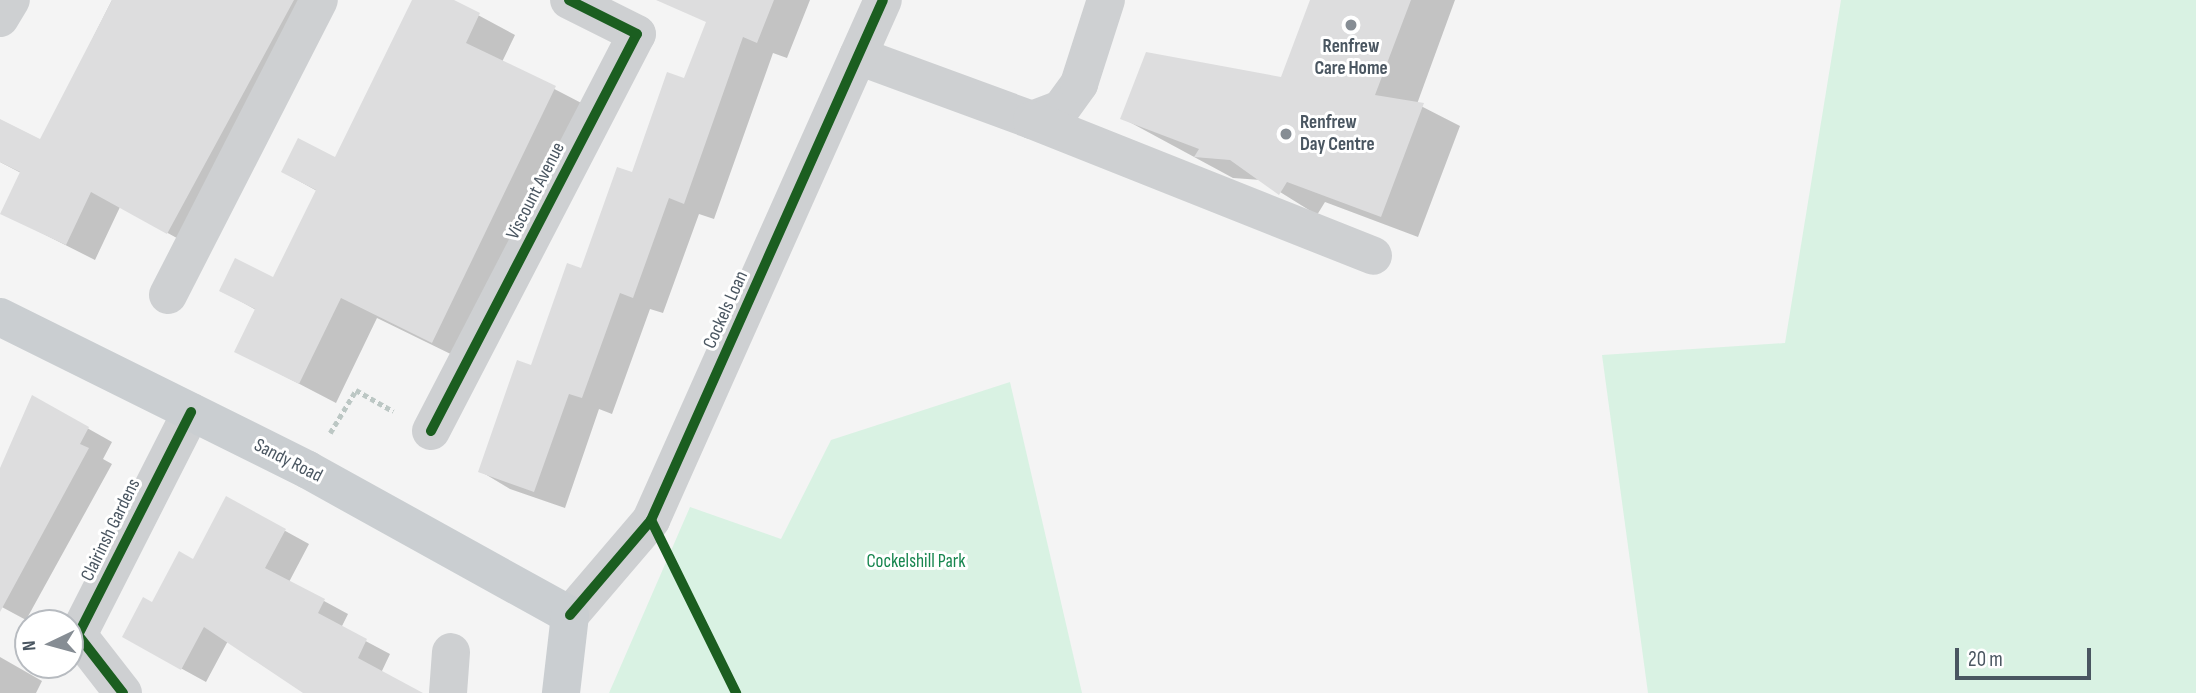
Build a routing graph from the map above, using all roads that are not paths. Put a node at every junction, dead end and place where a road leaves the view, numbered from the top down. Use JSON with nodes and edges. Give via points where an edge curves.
{"nodes":[{"id":1,"x":11,"y":0,"type":"edge"},
{"id":2,"x":318,"y":0,"type":"edge"},
{"id":3,"x":883,"y":0,"type":"edge"},
{"id":4,"x":1106,"y":0,"type":"edge"},
{"id":5,"x":573,"y":1,"type":"edge"},
{"id":6,"x":0,"y":18,"type":"edge"},
{"id":7,"x":858,"y":56,"type":"junction"},
{"id":8,"x":1032,"y":120,"type":"junction"},
{"id":9,"x":1373,"y":256,"type":"dead end"},
{"id":10,"x":168,"y":295,"type":"dead end"},
{"id":11,"x":0,"y":317,"type":"edge"},
{"id":12,"x":191,"y":412,"type":"junction"},
{"id":13,"x":431,"y":431,"type":"road end"},
{"id":14,"x":570,"y":615,"type":"junction"},
{"id":15,"x":451,"y":652,"type":"dead end"},
{"id":16,"x":117,"y":692,"type":"edge"},
{"id":17,"x":447,"y":693,"type":"edge"},
{"id":18,"x":561,"y":693,"type":"edge"}],
"edges":[{"from":1,"to":6,"type":"street"},
{"from":2,"to":10,"type":"street"},
{"from":3,"to":7,"type":"street","name":"Cockels Loan"},
{"from":4,"to":8,"type":"street","via":[[1079,84],[1061,109]]},
{"from":5,"to":13,"type":"street","name":"Viscount Avenue","via":[[637,34]]},
{"from":7,"to":8,"type":"street"},
{"from":7,"to":14,"type":"street","name":"Cockels Loan","via":[[651,520]]},
{"from":8,"to":9,"type":"street"},
{"from":11,"to":12,"type":"main road","name":"Sandy Road"},
{"from":12,"to":14,"type":"main road","name":"Sandy Road","via":[[308,470]]},
{"from":12,"to":16,"type":"street","name":"Clairinsh Gardens","via":[[78,635]]},
{"from":14,"to":18,"type":"main road"},
{"from":15,"to":17,"type":"street"}]}
